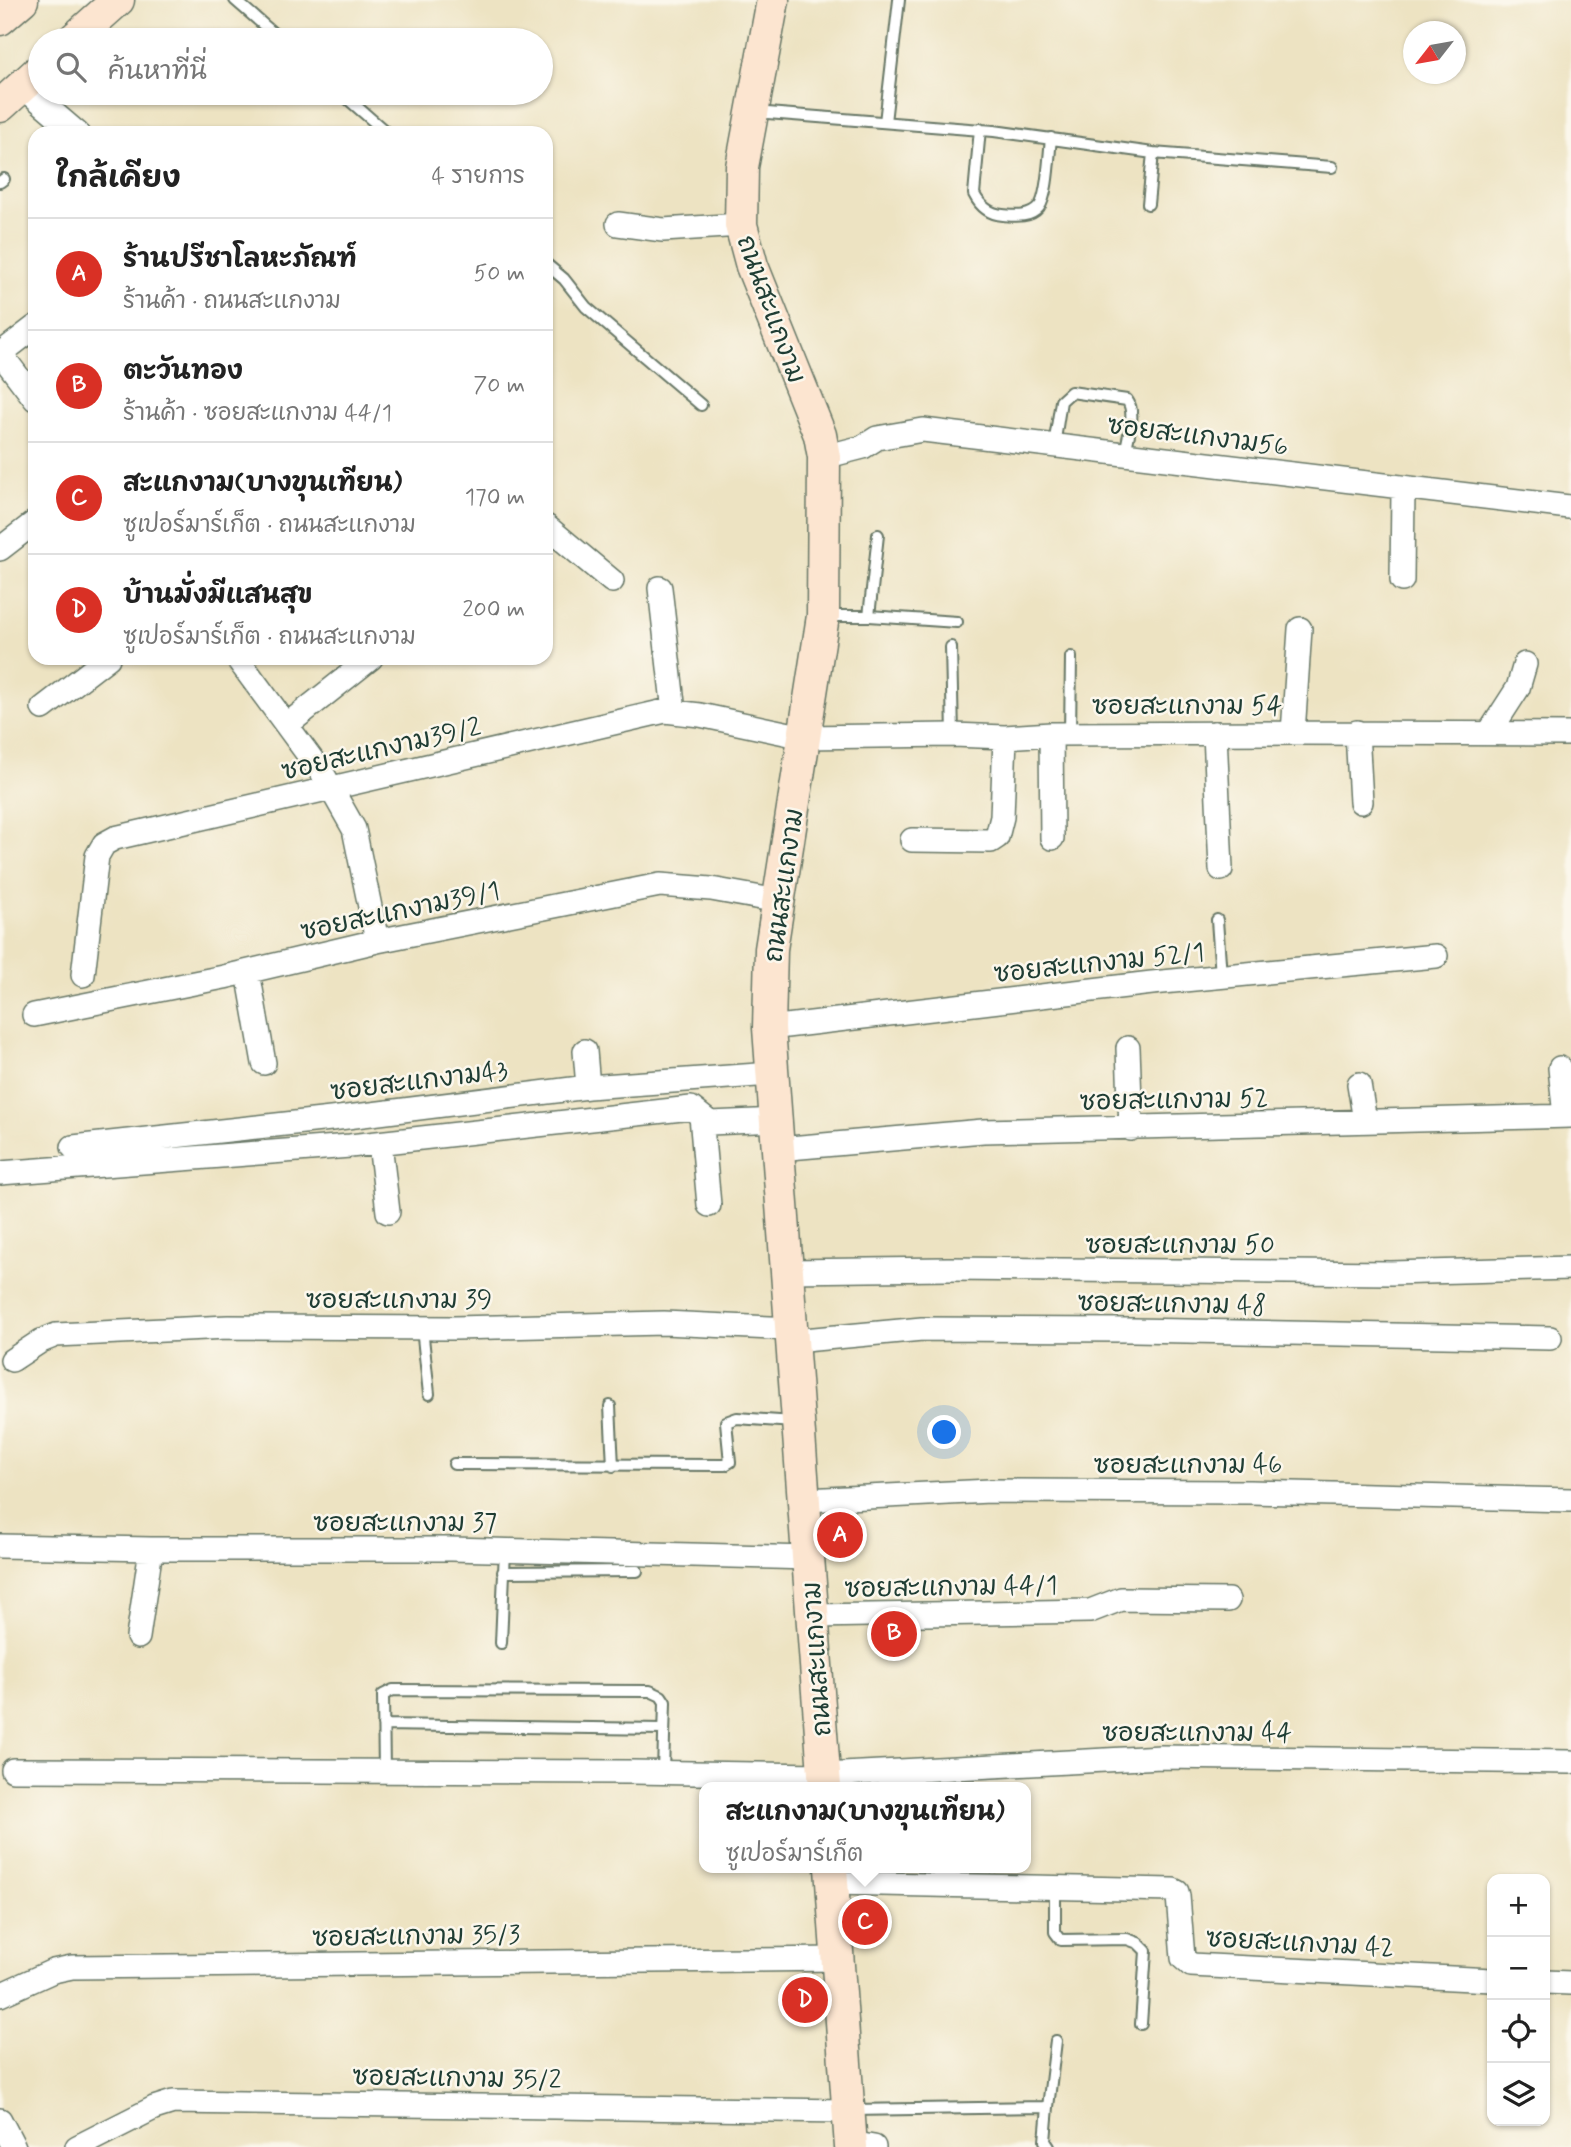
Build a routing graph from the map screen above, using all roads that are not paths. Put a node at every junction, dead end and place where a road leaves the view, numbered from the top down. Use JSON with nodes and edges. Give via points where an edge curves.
{"nodes":[{"id":1,"x":22,"y":0,"type":"edge"},
{"id":2,"x":118,"y":0,"type":"edge"},
{"id":3,"x":235,"y":0,"type":"edge"},
{"id":4,"x":773,"y":0,"type":"edge"},
{"id":5,"x":899,"y":0,"type":"edge"},
{"id":6,"x":0,"y":19,"type":"edge"},
{"id":7,"x":86,"y":28,"type":"edge"},
{"id":8,"x":267,"y":28,"type":"edge"},
{"id":9,"x":43,"y":105,"type":"edge"},
{"id":10,"x":355,"y":105,"type":"edge"},
{"id":11,"x":753,"y":111,"type":"junction"},
{"id":12,"x":885,"y":122,"type":"junction"},
{"id":13,"x":68,"y":126,"type":"edge"},
{"id":14,"x":379,"y":126,"type":"edge"},
{"id":15,"x":981,"y":129,"type":"junction"},
{"id":16,"x":1051,"y":138,"type":"junction"},
{"id":17,"x":1153,"y":153,"type":"junction"},
{"id":18,"x":1332,"y":167,"type":"dead end"},
{"id":19,"x":1148,"y":204,"type":"dead end"},
{"id":20,"x":618,"y":224,"type":"dead end"},
{"id":21,"x":741,"y":225,"type":"junction"},
{"id":22,"x":553,"y":270,"type":"edge"},
{"id":23,"x":28,"y":332,"type":"edge"},
{"id":24,"x":0,"y":354,"type":"edge"},
{"id":25,"x":28,"y":390,"type":"edge"},
{"id":26,"x":701,"y":405,"type":"dead end"},
{"id":27,"x":1054,"y":446,"type":"junction"},
{"id":28,"x":1125,"y":455,"type":"junction"},
{"id":29,"x":824,"y":457,"type":"junction"},
{"id":30,"x":1403,"y":489,"type":"junction"},
{"id":31,"x":1569,"y":507,"type":"dead end"},
{"id":32,"x":28,"y":527,"type":"edge"},
{"id":33,"x":553,"y":532,"type":"edge"},
{"id":34,"x":878,"y":535,"type":"dead end"},
{"id":35,"x":0,"y":549,"type":"edge"},
{"id":36,"x":1402,"y":580,"type":"dead end"},
{"id":37,"x":612,"y":581,"type":"dead end"},
{"id":38,"x":660,"y":588,"type":"dead end"},
{"id":39,"x":823,"y":616,"type":"junction"},
{"id":40,"x":869,"y":616,"type":"junction"},
{"id":41,"x":957,"y":622,"type":"dead end"},
{"id":42,"x":1300,"y":629,"type":"dead end"},
{"id":43,"x":951,"y":647,"type":"dead end"},
{"id":44,"x":1071,"y":657,"type":"dead end"},
{"id":45,"x":1525,"y":664,"type":"dead end"},
{"id":46,"x":99,"y":665,"type":"edge"},
{"id":47,"x":242,"y":665,"type":"edge"},
{"id":48,"x":362,"y":665,"type":"edge"},
{"id":49,"x":43,"y":708,"type":"dead end"},
{"id":50,"x":674,"y":712,"type":"junction"},
{"id":51,"x":288,"y":724,"type":"junction"},
{"id":52,"x":1214,"y":733,"type":"junction"},
{"id":53,"x":1293,"y":733,"type":"junction"},
{"id":54,"x":1357,"y":733,"type":"junction"},
{"id":55,"x":1489,"y":733,"type":"junction"},
{"id":56,"x":1061,"y":734,"type":"junction"},
{"id":57,"x":1571,"y":734,"type":"edge"},
{"id":58,"x":953,"y":735,"type":"junction"},
{"id":59,"x":804,"y":737,"type":"junction"},
{"id":60,"x":1005,"y":737,"type":"junction"},
{"id":61,"x":331,"y":789,"type":"junction"},
{"id":62,"x":1361,"y":802,"type":"dead end"},
{"id":63,"x":1052,"y":838,"type":"dead end"},
{"id":64,"x":912,"y":841,"type":"dead end"},
{"id":65,"x":1221,"y":869,"type":"dead end"},
{"id":66,"x":778,"y":901,"type":"junction"},
{"id":67,"x":1217,"y":920,"type":"dead end"},
{"id":68,"x":377,"y":941,"type":"junction"},
{"id":69,"x":1436,"y":956,"type":"dead end"},
{"id":70,"x":248,"y":972,"type":"junction"},
{"id":71,"x":83,"y":975,"type":"dead end"},
{"id":72,"x":1221,"y":976,"type":"junction"},
{"id":73,"x":34,"y":1014,"type":"dead end"},
{"id":74,"x":769,"y":1028,"type":"junction"},
{"id":75,"x":1128,"y":1048,"type":"dead end"},
{"id":76,"x":585,"y":1051,"type":"dead end"},
{"id":77,"x":264,"y":1063,"type":"dead end"},
{"id":78,"x":1560,"y":1068,"type":"dead end"},
{"id":79,"x":772,"y":1074,"type":"junction"},
{"id":80,"x":1359,"y":1084,"type":"dead end"},
{"id":81,"x":588,"y":1087,"type":"junction"},
{"id":82,"x":701,"y":1116,"type":"junction"},
{"id":83,"x":1568,"y":1116,"type":"edge"},
{"id":84,"x":1364,"y":1121,"type":"junction"},
{"id":85,"x":1131,"y":1129,"type":"junction"},
{"id":86,"x":777,"y":1135,"type":"junction"},
{"id":87,"x":380,"y":1143,"type":"junction"},
{"id":88,"x":72,"y":1147,"type":"dead end"},
{"id":89,"x":0,"y":1173,"type":"edge"},
{"id":90,"x":709,"y":1205,"type":"dead end"},
{"id":91,"x":388,"y":1212,"type":"dead end"},
{"id":92,"x":1571,"y":1268,"type":"edge"},
{"id":93,"x":788,"y":1271,"type":"junction"},
{"id":94,"x":422,"y":1328,"type":"junction"},
{"id":95,"x":793,"y":1335,"type":"junction"},
{"id":96,"x":1550,"y":1338,"type":"dead end"},
{"id":97,"x":12,"y":1360,"type":"dead end"},
{"id":98,"x":429,"y":1394,"type":"dead end"},
{"id":99,"x":610,"y":1406,"type":"dead end"},
{"id":100,"x":800,"y":1422,"type":"junction"},
{"id":101,"x":454,"y":1464,"type":"dead end"},
{"id":102,"x":613,"y":1466,"type":"junction"},
{"id":103,"x":805,"y":1500,"type":"junction"},
{"id":104,"x":1571,"y":1500,"type":"edge"},
{"id":105,"x":0,"y":1546,"type":"edge"},
{"id":106,"x":151,"y":1549,"type":"junction"},
{"id":107,"x":809,"y":1558,"type":"junction"},
{"id":108,"x":504,"y":1561,"type":"junction"},
{"id":109,"x":637,"y":1571,"type":"dead end"},
{"id":110,"x":1228,"y":1600,"type":"dead end"},
{"id":111,"x":814,"y":1616,"type":"junction"},
{"id":112,"x":138,"y":1637,"type":"dead end"},
{"id":113,"x":501,"y":1643,"type":"dead end"},
{"id":114,"x":383,"y":1726,"type":"junction"},
{"id":115,"x":664,"y":1729,"type":"junction"},
{"id":116,"x":1571,"y":1762,"type":"edge"},
{"id":117,"x":13,"y":1770,"type":"dead end"},
{"id":118,"x":384,"y":1772,"type":"junction"},
{"id":119,"x":663,"y":1772,"type":"junction"},
{"id":120,"x":718,"y":1780,"type":"edge"},
{"id":121,"x":825,"y":1781,"type":"edge"},
{"id":122,"x":832,"y":1875,"type":"edge"},
{"id":123,"x":1055,"y":1886,"type":"junction"},
{"id":124,"x":839,"y":1958,"type":"junction"},
{"id":125,"x":1487,"y":1980,"type":"edge"},
{"id":126,"x":1550,"y":1982,"type":"edge"},
{"id":127,"x":1571,"y":1983,"type":"edge"},
{"id":128,"x":0,"y":1995,"type":"edge"},
{"id":129,"x":1141,"y":2024,"type":"dead end"},
{"id":130,"x":1056,"y":2040,"type":"dead end"},
{"id":131,"x":1048,"y":2107,"type":"junction"},
{"id":132,"x":846,"y":2110,"type":"junction"},
{"id":133,"x":0,"y":2120,"type":"edge"},
{"id":134,"x":858,"y":2146,"type":"edge"},
{"id":135,"x":14,"y":2147,"type":"edge"},
{"id":136,"x":78,"y":2147,"type":"edge"},
{"id":137,"x":1049,"y":2147,"type":"edge"}],
"edges":[{"from":1,"to":6,"type":"street"},
{"from":2,"to":7,"type":"street"},
{"from":3,"to":8,"type":"lane"},
{"from":4,"to":11,"type":"street","name":"ถนนสะแกงาม"},
{"from":5,"to":12,"type":"lane"},
{"from":9,"to":13,"type":"street"},
{"from":10,"to":14,"type":"lane"},
{"from":11,"to":12,"type":"lane"},
{"from":11,"to":21,"type":"street","name":"ถนนสะแกงาม","via":[[742,167]]},
{"from":12,"to":15,"type":"lane"},
{"from":15,"to":16,"type":"lane"},
{"from":15,"to":16,"type":"lane","via":[[974,194],[995,215],[1018,217],[1039,208]]},
{"from":16,"to":17,"type":"lane"},
{"from":17,"to":18,"type":"lane"},
{"from":17,"to":19,"type":"lane"},
{"from":20,"to":21,"type":"street","via":[[663,230]]},
{"from":21,"to":29,"type":"street","name":"ถนนสะแกงาม","via":[[752,266],[820,435]]},
{"from":22,"to":26,"type":"lane","via":[[586,307]]},
{"from":23,"to":24,"type":"street"},
{"from":24,"to":25,"type":"street"},
{"from":27,"to":28,"type":"street","name":"ซอยสะแกงาม56"},
{"from":27,"to":28,"type":"lane","via":[[1061,401],[1071,392],[1127,400],[1132,415]]},
{"from":27,"to":29,"type":"street","name":"ซอยสะแกงาม56","via":[[923,430],[877,438],[863,447]]},
{"from":28,"to":30,"type":"street","name":"ซอยสะแกงาม56"},
{"from":29,"to":39,"type":"street","name":"ถนนสะแกงาม"},
{"from":30,"to":31,"type":"street","name":"ซอยสะแกงาม56"},
{"from":30,"to":36,"type":"street"},
{"from":32,"to":35,"type":"street"},
{"from":33,"to":37,"type":"street"},
{"from":34,"to":40,"type":"lane"},
{"from":38,"to":50,"type":"street"},
{"from":39,"to":40,"type":"lane"},
{"from":39,"to":59,"type":"street","name":"ถนนสะแกงาม"},
{"from":40,"to":41,"type":"lane"},
{"from":42,"to":53,"type":"street"},
{"from":43,"to":58,"type":"lane"},
{"from":44,"to":56,"type":"lane"},
{"from":45,"to":55,"type":"street","via":[[1518,688]]},
{"from":46,"to":49,"type":"street"},
{"from":47,"to":51,"type":"street"},
{"from":48,"to":51,"type":"street"},
{"from":50,"to":59,"type":"street","name":"ซอยสะแกงาม39/2"},
{"from":50,"to":61,"type":"street","name":"ซอยสะแกงาม39/2"},
{"from":51,"to":61,"type":"street"},
{"from":52,"to":53,"type":"street","name":"ซอยสะแกงาม 54"},
{"from":52,"to":56,"type":"street","name":"ซอยสะแกงาม 54"},
{"from":52,"to":65,"type":"street"},
{"from":53,"to":54,"type":"street","name":"ซอยสะแกงาม 54"},
{"from":54,"to":55,"type":"street","name":"ซอยสะแกงาม 54"},
{"from":54,"to":62,"type":"street"},
{"from":55,"to":57,"type":"street","name":"ซอยสะแกงาม 54"},
{"from":56,"to":60,"type":"street","name":"ซอยสะแกงาม 54"},
{"from":56,"to":63,"type":"street"},
{"from":58,"to":59,"type":"street","name":"ซอยสะแกงาม 54"},
{"from":58,"to":60,"type":"street","name":"ซอยสะแกงาม 54"},
{"from":59,"to":66,"type":"street","name":"ถนนสะแกงาม"},
{"from":60,"to":64,"type":"street","via":[[997,837],[991,841]]},
{"from":61,"to":68,"type":"street","via":[[354,829]]},
{"from":61,"to":71,"type":"street","name":"ซอยสะแกงาม39/2","via":[[104,844],[97,856]]},
{"from":66,"to":68,"type":"street","name":"ซอยสะแกงาม39/1","via":[[660,885]]},
{"from":66,"to":74,"type":"street","name":"ถนนสะแกงาม","via":[[771,949]]},
{"from":67,"to":72,"type":"lane"},
{"from":68,"to":70,"type":"street","name":"ซอยสะแกงาม39/1"},
{"from":69,"to":72,"type":"street","name":"ซอยสะแกงาม 52/1"},
{"from":70,"to":73,"type":"street","name":"ซอยสะแกงาม39/1"},
{"from":70,"to":77,"type":"street"},
{"from":72,"to":74,"type":"street","name":"ซอยสะแกงาม 52/1"},
{"from":74,"to":79,"type":"street","name":"ถนนสะแกงาม"},
{"from":75,"to":85,"type":"street"},
{"from":76,"to":81,"type":"street"},
{"from":78,"to":83,"type":"street"},
{"from":79,"to":81,"type":"street","name":"ซอยสะแกงาม43"},
{"from":79,"to":86,"type":"street","name":"ถนนสะแกงาม"},
{"from":80,"to":84,"type":"street"},
{"from":81,"to":88,"type":"street","name":"ซอยสะแกงาม43"},
{"from":82,"to":86,"type":"street","name":"ซอยสะแกงาม 52","via":[[710,1123]]},
{"from":82,"to":87,"type":"street","name":"ซอยสะแกงาม 52","via":[[691,1108]]},
{"from":82,"to":90,"type":"street"},
{"from":83,"to":84,"type":"street","name":"ซอยสะแกงาม 52"},
{"from":84,"to":85,"type":"street","name":"ซอยสะแกงาม 52"},
{"from":85,"to":86,"type":"street","name":"ซอยสะแกงาม 52"},
{"from":86,"to":93,"type":"street","name":"ถนนสะแกงาม"},
{"from":87,"to":89,"type":"street","name":"ซอยสะแกงาม 52"},
{"from":87,"to":91,"type":"street"},
{"from":92,"to":93,"type":"street","name":"ซอยสะแกงาม 50","via":[[1391,1273]]},
{"from":93,"to":95,"type":"street","name":"ถนนสะแกงาม"},
{"from":94,"to":95,"type":"street","name":"ซอยสะแกงาม 39","via":[[664,1323]]},
{"from":94,"to":97,"type":"street","name":"ซอยสะแกงาม 39","via":[[228,1327],[55,1335]]},
{"from":94,"to":98,"type":"lane"},
{"from":95,"to":96,"type":"street","name":"ซอยสะแกงาม 48","via":[[922,1329]]},
{"from":95,"to":100,"type":"street","name":"ถนนสะแกงาม"},
{"from":99,"to":102,"type":"lane"},
{"from":100,"to":102,"type":"lane","via":[[737,1418],[726,1422],[730,1462],[725,1465]]},
{"from":100,"to":103,"type":"street","name":"ถนนสะแกงาม"},
{"from":101,"to":102,"type":"lane"},
{"from":103,"to":104,"type":"street","name":"ซอยสะแกงาม 46","via":[[990,1491]]},
{"from":103,"to":107,"type":"street","name":"ถนนสะแกงาม"},
{"from":105,"to":106,"type":"street","name":"ซอยสะแกงาม 37"},
{"from":106,"to":108,"type":"street","name":"ซอยสะแกงาม 37"},
{"from":106,"to":112,"type":"street"},
{"from":107,"to":108,"type":"street","name":"ซอยสะแกงาม 37"},
{"from":107,"to":111,"type":"street","name":"ถนนสะแกงาม"},
{"from":108,"to":109,"type":"lane"},
{"from":108,"to":113,"type":"lane"},
{"from":110,"to":111,"type":"street","name":"ซอยสะแกงาม 44/1","via":[[1121,1599],[1090,1611]]},
{"from":111,"to":121,"type":"street","name":"ถนนสะแกงาม"},
{"from":114,"to":115,"type":"lane"},
{"from":114,"to":115,"type":"lane","via":[[383,1695],[393,1690],[650,1690],[665,1702]]},
{"from":114,"to":118,"type":"lane"},
{"from":115,"to":119,"type":"lane"},
{"from":116,"to":121,"type":"street","name":"ซอยสะแกงาม 44","via":[[1161,1757]]},
{"from":117,"to":118,"type":"street","name":"ซอยสะแกงาม 44"},
{"from":118,"to":119,"type":"street","name":"ซอยสะแกงาม 44"},
{"from":119,"to":120,"type":"street","name":"ซอยสะแกงาม 44"},
{"from":120,"to":121,"type":"street","name":"ซอยสะแกงาม 44"},
{"from":122,"to":123,"type":"street","name":"ซอยสะแกงาม 42"},
{"from":122,"to":124,"type":"street"},
{"from":123,"to":125,"type":"street","name":"ซอยสะแกงาม 42","via":[[1177,1892],[1183,1958],[1191,1965]]},
{"from":123,"to":129,"type":"lane","via":[[1055,1932],[1060,1941],[1127,1939],[1146,1951]]},
{"from":124,"to":128,"type":"street","name":"ซอยสะแกงาม 35/3","via":[[72,1967]]},
{"from":124,"to":132,"type":"street"},
{"from":126,"to":127,"type":"street"},
{"from":130,"to":131,"type":"lane"},
{"from":131,"to":132,"type":"lane"},
{"from":131,"to":137,"type":"lane","via":[[1045,2141]]},
{"from":132,"to":134,"type":"street"},
{"from":132,"to":136,"type":"street","name":"ซอยสะแกงาม 35/2","via":[[173,2102]]},
{"from":133,"to":135,"type":"street"}]}
